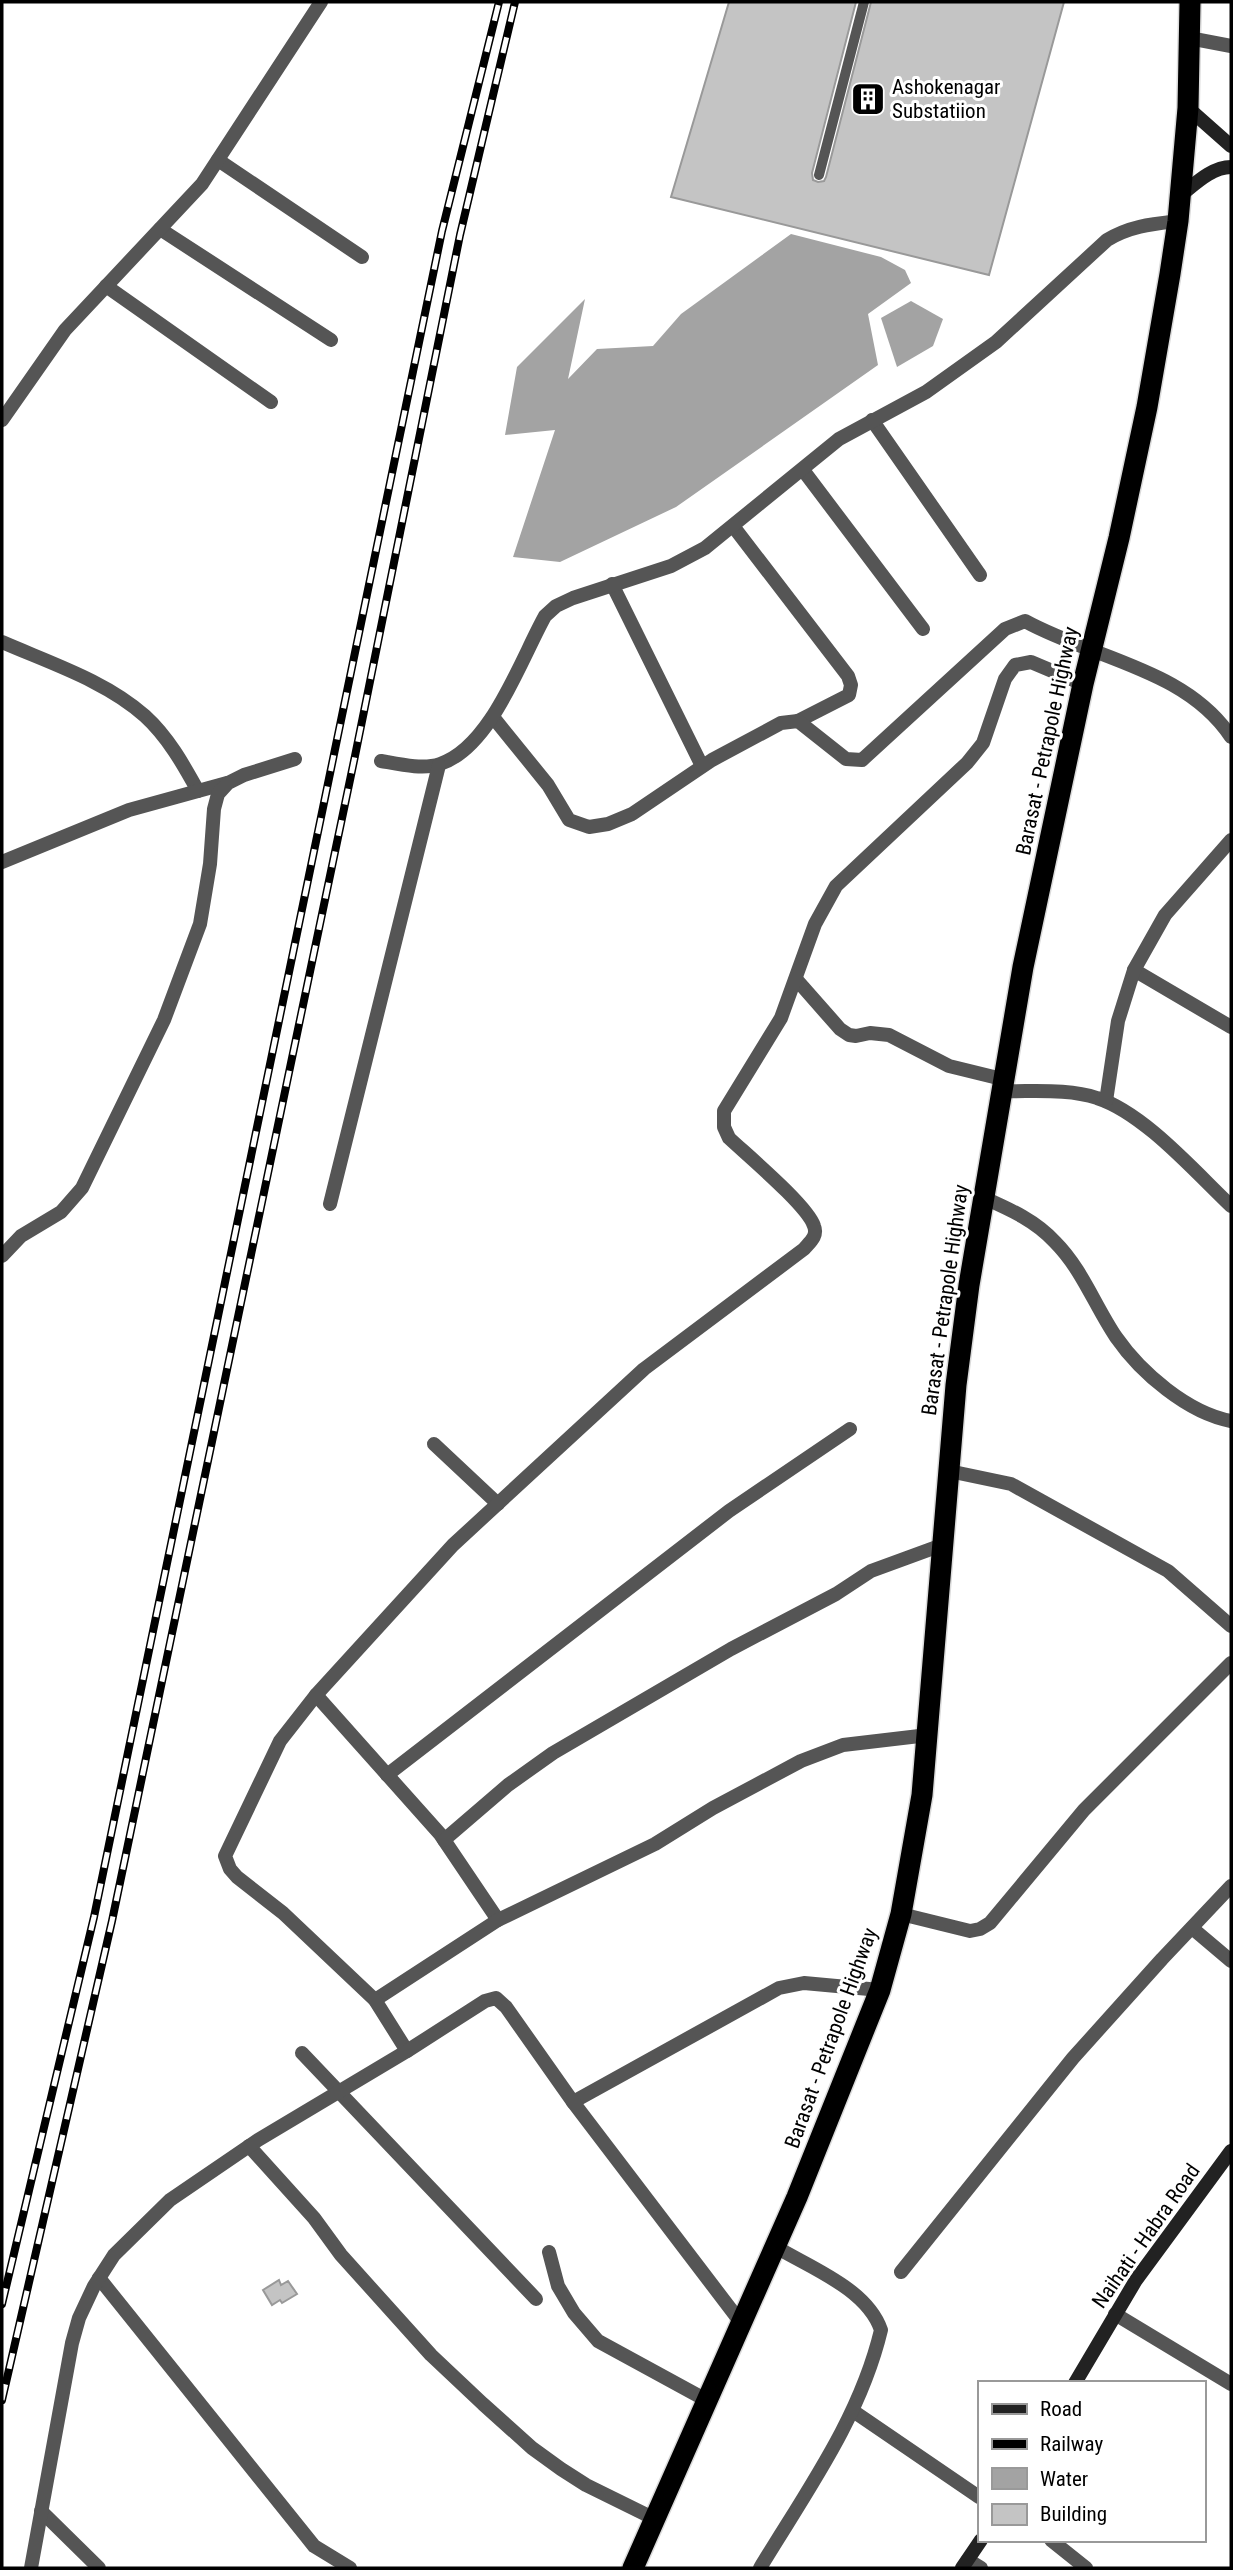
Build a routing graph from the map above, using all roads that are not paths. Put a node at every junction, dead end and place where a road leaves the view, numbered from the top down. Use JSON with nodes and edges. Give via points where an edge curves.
{"nodes":[{"id":1,"x":321,"y":2,"type":"edge"},
{"id":2,"x":864,"y":2,"type":"edge"},
{"id":3,"x":1190,"y":2,"type":"edge"},
{"id":4,"x":1189,"y":38,"type":"junction"},
{"id":5,"x":1231,"y":46,"type":"edge"},
{"id":6,"x":1188,"y":108,"type":"junction"},
{"id":7,"x":1231,"y":146,"type":"edge"},
{"id":8,"x":218,"y":160,"type":"junction"},
{"id":9,"x":1231,"y":167,"type":"edge"},
{"id":10,"x":819,"y":175,"type":"dead end"},
{"id":11,"x":1181,"y":195,"type":"junction"},
{"id":12,"x":1178,"y":221,"type":"junction"},
{"id":13,"x":160,"y":229,"type":"junction"},
{"id":14,"x":362,"y":257,"type":"dead end"},
{"id":15,"x":106,"y":286,"type":"junction"},
{"id":16,"x":331,"y":340,"type":"dead end"},
{"id":17,"x":271,"y":402,"type":"dead end"},
{"id":18,"x":2,"y":420,"type":"edge"},
{"id":19,"x":872,"y":420,"type":"junction"},
{"id":20,"x":803,"y":470,"type":"junction"},
{"id":21,"x":733,"y":526,"type":"junction"},
{"id":22,"x":979,"y":575,"type":"dead end"},
{"id":23,"x":612,"y":584,"type":"junction"},
{"id":24,"x":923,"y":629,"type":"dead end"},
{"id":25,"x":2,"y":642,"type":"edge"},
{"id":26,"x":1090,"y":652,"type":"junction"},
{"id":27,"x":1083,"y":684,"type":"junction"},
{"id":28,"x":493,"y":717,"type":"junction"},
{"id":29,"x":798,"y":722,"type":"junction"},
{"id":30,"x":1231,"y":737,"type":"edge"},
{"id":31,"x":295,"y":760,"type":"dead end"},
{"id":32,"x":381,"y":761,"type":"dead end"},
{"id":33,"x":439,"y":765,"type":"junction"},
{"id":34,"x":702,"y":766,"type":"junction"},
{"id":35,"x":228,"y":783,"type":"junction"},
{"id":36,"x":198,"y":791,"type":"junction"},
{"id":37,"x":1231,"y":840,"type":"edge"},
{"id":38,"x":2,"y":862,"type":"edge"},
{"id":39,"x":1134,"y":970,"type":"junction"},
{"id":40,"x":796,"y":979,"type":"junction"},
{"id":41,"x":1231,"y":1027,"type":"edge"},
{"id":42,"x":1001,"y":1085,"type":"junction"},
{"id":43,"x":1105,"y":1101,"type":"junction"},
{"id":44,"x":982,"y":1197,"type":"junction"},
{"id":45,"x":330,"y":1204,"type":"dead end"},
{"id":46,"x":1231,"y":1206,"type":"edge"},
{"id":47,"x":2,"y":1256,"type":"edge"},
{"id":48,"x":1231,"y":1421,"type":"edge"},
{"id":49,"x":850,"y":1429,"type":"dead end"},
{"id":50,"x":434,"y":1444,"type":"dead end"},
{"id":51,"x":948,"y":1471,"type":"junction"},
{"id":52,"x":498,"y":1504,"type":"junction"},
{"id":53,"x":942,"y":1545,"type":"junction"},
{"id":54,"x":1231,"y":1626,"type":"edge"},
{"id":55,"x":1231,"y":1663,"type":"edge"},
{"id":56,"x":316,"y":1695,"type":"junction"},
{"id":57,"x":928,"y":1735,"type":"junction"},
{"id":58,"x":387,"y":1775,"type":"junction"},
{"id":59,"x":444,"y":1840,"type":"junction"},
{"id":60,"x":1231,"y":1886,"type":"edge"},
{"id":61,"x":901,"y":1914,"type":"junction"},
{"id":62,"x":498,"y":1920,"type":"junction"},
{"id":63,"x":1192,"y":1928,"type":"junction"},
{"id":64,"x":1231,"y":1961,"type":"edge"},
{"id":65,"x":880,"y":1990,"type":"junction"},
{"id":66,"x":375,"y":2000,"type":"junction"},
{"id":67,"x":408,"y":2050,"type":"junction"},
{"id":68,"x":302,"y":2053,"type":"dead end"},
{"id":69,"x":339,"y":2091,"type":"junction"},
{"id":70,"x":573,"y":2102,"type":"junction"},
{"id":71,"x":249,"y":2146,"type":"junction"},
{"id":72,"x":1231,"y":2151,"type":"edge"},
{"id":73,"x":776,"y":2247,"type":"junction"},
{"id":74,"x":550,"y":2252,"type":"dead end"},
{"id":75,"x":901,"y":2272,"type":"dead end"},
{"id":76,"x":99,"y":2278,"type":"junction"},
{"id":77,"x":536,"y":2299,"type":"dead end"},
{"id":78,"x":1115,"y":2314,"type":"junction"},
{"id":79,"x":742,"y":2324,"type":"junction"},
{"id":80,"x":1076,"y":2381,"type":"edge"},
{"id":81,"x":1231,"y":2384,"type":"edge"},
{"id":82,"x":708,"y":2401,"type":"junction"},
{"id":83,"x":853,"y":2411,"type":"junction"},
{"id":84,"x":978,"y":2496,"type":"edge"},
{"id":85,"x":41,"y":2511,"type":"junction"},
{"id":86,"x":655,"y":2519,"type":"junction"},
{"id":87,"x":980,"y":2542,"type":"edge"},
{"id":88,"x":1054,"y":2542,"type":"edge"},
{"id":89,"x":965,"y":2564,"type":"edge"},
{"id":90,"x":31,"y":2568,"type":"edge"},
{"id":91,"x":99,"y":2568,"type":"edge"},
{"id":92,"x":350,"y":2568,"type":"edge"},
{"id":93,"x":633,"y":2568,"type":"edge"},
{"id":94,"x":760,"y":2568,"type":"edge"},
{"id":95,"x":981,"y":2568,"type":"edge"},
{"id":96,"x":1086,"y":2568,"type":"edge"}],
"edges":[{"from":1,"to":8,"type":"street"},
{"from":2,"to":10,"type":"lane"},
{"from":3,"to":4,"type":"highway","name":"Barasat - Petrapole Highway"},
{"from":4,"to":5,"type":"street"},
{"from":4,"to":6,"type":"highway","name":"Barasat - Petrapole Highway"},
{"from":6,"to":7,"type":"main road"},
{"from":6,"to":11,"type":"highway","name":"Barasat - Petrapole Highway"},
{"from":8,"to":13,"type":"street"},
{"from":8,"to":14,"type":"street"},
{"from":9,"to":11,"type":"main road","via":[[1203,178]]},
{"from":11,"to":12,"type":"highway","name":"Barasat - Petrapole Highway"},
{"from":12,"to":19,"type":"street","via":[[1140,225],[1107,240],[986,349],[926,392]]},
{"from":12,"to":26,"type":"highway","name":"Barasat - Petrapole Highway","via":[[1147,407]]},
{"from":13,"to":15,"type":"street"},
{"from":13,"to":16,"type":"street"},
{"from":15,"to":17,"type":"street"},
{"from":15,"to":18,"type":"street","via":[[65,330]]},
{"from":19,"to":20,"type":"street","via":[[839,439]]},
{"from":19,"to":22,"type":"street"},
{"from":20,"to":21,"type":"street"},
{"from":20,"to":24,"type":"street"},
{"from":21,"to":23,"type":"street","via":[[671,566]]},
{"from":21,"to":29,"type":"street","via":[[851,685],[849,695]]},
{"from":23,"to":28,"type":"street","via":[[573,597],[544,616]]},
{"from":23,"to":34,"type":"street"},
{"from":25,"to":36,"type":"street","via":[[93,683],[145,716],[179,757]]},
{"from":26,"to":27,"type":"highway","name":"Barasat - Petrapole Highway"},
{"from":26,"to":29,"type":"street","via":[[1025,621],[1005,629],[862,760],[846,759]]},
{"from":26,"to":30,"type":"street","via":[[1171,683],[1220,721]]},
{"from":27,"to":40,"type":"street","via":[[1031,662],[1015,664],[1005,679],[983,743],[967,763],[836,886],[815,925]]},
{"from":27,"to":42,"type":"highway","name":"Barasat - Petrapole Highway"},
{"from":28,"to":33,"type":"street","via":[[462,752]]},
{"from":28,"to":34,"type":"street","via":[[548,785],[569,820],[589,827],[632,814]]},
{"from":29,"to":34,"type":"street","via":[[781,723]]},
{"from":31,"to":35,"type":"street"},
{"from":32,"to":33,"type":"street"},
{"from":33,"to":45,"type":"street"},
{"from":35,"to":36,"type":"street"},
{"from":35,"to":47,"type":"street","via":[[218,794],[214,809],[200,924],[158,1032],[82,1188],[61,1212],[21,1236]]},
{"from":36,"to":38,"type":"street","via":[[129,810]]},
{"from":37,"to":39,"type":"street","via":[[1165,915]]},
{"from":39,"to":41,"type":"street"},
{"from":39,"to":43,"type":"street","via":[[1118,1021]]},
{"from":40,"to":42,"type":"street","via":[[849,1035],[889,1035],[949,1066]]},
{"from":40,"to":52,"type":"street","via":[[781,1018],[724,1111],[724,1127],[729,1138],[806,1211],[815,1227],[814,1237],[644,1369]]},
{"from":42,"to":43,"type":"street"},
{"from":42,"to":44,"type":"highway","name":"Barasat - Petrapole Highway"},
{"from":43,"to":46,"type":"street","via":[[1127,1111]]},
{"from":44,"to":48,"type":"street","via":[[1022,1214],[1055,1242],[1117,1338],[1150,1374],[1177,1398]]},
{"from":44,"to":51,"type":"highway","name":"Barasat - Petrapole Highway"},
{"from":49,"to":58,"type":"street","via":[[729,1511]]},
{"from":50,"to":52,"type":"street"},
{"from":51,"to":53,"type":"highway","name":"Barasat - Petrapole Highway"},
{"from":51,"to":54,"type":"street","via":[[1011,1484],[1168,1571]]},
{"from":52,"to":56,"type":"street","via":[[453,1545]]},
{"from":53,"to":57,"type":"highway","name":"Barasat - Petrapole Highway"},
{"from":53,"to":59,"type":"street","via":[[871,1571],[553,1752]]},
{"from":55,"to":61,"type":"street","via":[[1084,1810],[990,1923],[970,1931]]},
{"from":56,"to":58,"type":"street"},
{"from":56,"to":66,"type":"street","via":[[281,1741],[225,1856],[237,1877],[283,1913]]},
{"from":57,"to":61,"type":"highway","name":"Barasat - Petrapole Highway"},
{"from":57,"to":62,"type":"street","via":[[843,1745],[801,1761],[654,1844]]},
{"from":58,"to":59,"type":"street"},
{"from":59,"to":62,"type":"street"},
{"from":60,"to":63,"type":"street"},
{"from":61,"to":65,"type":"highway","name":"Barasat - Petrapole Highway"},
{"from":62,"to":66,"type":"street"},
{"from":63,"to":64,"type":"street"},
{"from":63,"to":75,"type":"street","via":[[1073,2058]]},
{"from":65,"to":70,"type":"street","via":[[804,1983],[779,1988]]},
{"from":65,"to":73,"type":"highway","name":"Barasat - Petrapole Highway"},
{"from":66,"to":67,"type":"street"},
{"from":67,"to":69,"type":"street"},
{"from":67,"to":70,"type":"street","via":[[496,1998]]},
{"from":68,"to":69,"type":"street"},
{"from":69,"to":71,"type":"street"},
{"from":69,"to":77,"type":"street"},
{"from":70,"to":79,"type":"street"},
{"from":71,"to":76,"type":"street","via":[[170,2200],[114,2255]]},
{"from":71,"to":86,"type":"street","via":[[431,2355],[484,2404],[561,2469]]},
{"from":72,"to":78,"type":"main road","name":"Naihati - Habra Road"},
{"from":73,"to":79,"type":"highway","name":"Barasat - Petrapole Highway"},
{"from":73,"to":83,"type":"street","via":[[845,2288],[879,2323],[878,2345]]},
{"from":74,"to":82,"type":"street","via":[[558,2286],[598,2341]]},
{"from":76,"to":85,"type":"street","via":[[72,2343]]},
{"from":76,"to":92,"type":"street","via":[[314,2546]]},
{"from":78,"to":80,"type":"main road","name":"Naihati - Habra Road"},
{"from":78,"to":81,"type":"street"},
{"from":79,"to":82,"type":"highway","name":"Barasat - Petrapole Highway"},
{"from":82,"to":86,"type":"highway","name":"Barasat - Petrapole Highway"},
{"from":83,"to":84,"type":"street"},
{"from":83,"to":94,"type":"street"},
{"from":85,"to":90,"type":"street"},
{"from":85,"to":91,"type":"street"},
{"from":86,"to":93,"type":"highway","name":"Barasat - Petrapole Highway"},
{"from":87,"to":89,"type":"main road"},
{"from":88,"to":96,"type":"street"},
{"from":89,"to":95,"type":"street"}]}
